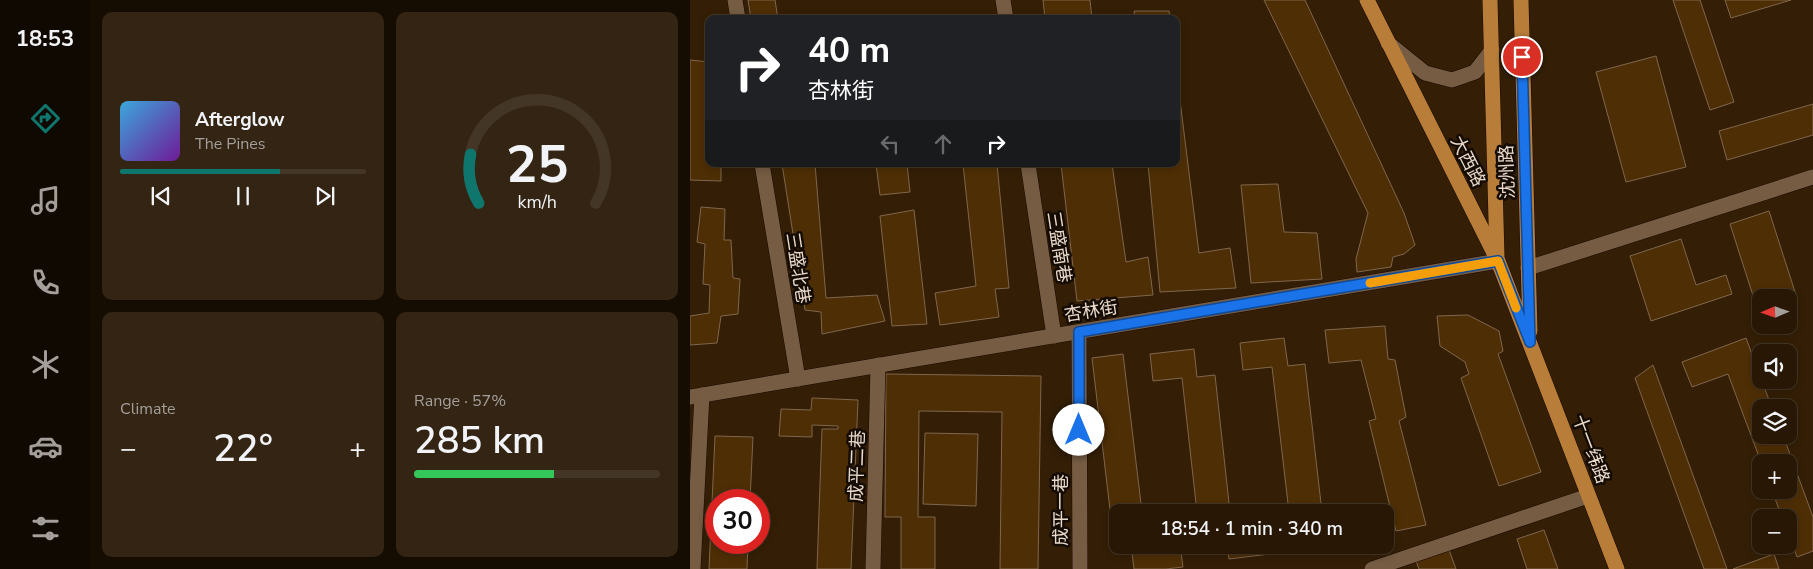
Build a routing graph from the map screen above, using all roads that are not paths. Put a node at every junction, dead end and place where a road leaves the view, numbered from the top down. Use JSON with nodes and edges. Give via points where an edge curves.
{"nodes":[{"id":1,"x":735,"y":0,"type":"edge"},
{"id":2,"x":1003,"y":0,"type":"edge"},
{"id":3,"x":1367,"y":0,"type":"edge"},
{"id":4,"x":1490,"y":0,"type":"edge"},
{"id":5,"x":1521,"y":0,"type":"edge"},
{"id":6,"x":737,"y":15,"type":"edge"},
{"id":7,"x":1005,"y":15,"type":"edge"},
{"id":8,"x":1388,"y":43,"type":"junction"},
{"id":9,"x":1492,"y":50,"type":"junction"},
{"id":10,"x":763,"y":167,"type":"edge"},
{"id":11,"x":1028,"y":167,"type":"edge"},
{"id":12,"x":1813,"y":177,"type":"edge"},
{"id":13,"x":1498,"y":261,"type":"junction"},
{"id":14,"x":1528,"y":268,"type":"junction"},
{"id":15,"x":1079,"y":332,"type":"junction"},
{"id":16,"x":1054,"y":336,"type":"junction"},
{"id":17,"x":1530,"y":342,"type":"junction"},
{"id":18,"x":878,"y":365,"type":"junction"},
{"id":19,"x":798,"y":378,"type":"junction"},
{"id":20,"x":696,"y":396,"type":"edge"},
{"id":21,"x":1588,"y":496,"type":"junction"},
{"id":22,"x":693,"y":569,"type":"edge"},
{"id":23,"x":873,"y":569,"type":"edge"},
{"id":24,"x":1080,"y":569,"type":"edge"},
{"id":25,"x":1372,"y":569,"type":"edge"},
{"id":26,"x":1616,"y":569,"type":"edge"}],
"edges":[{"from":1,"to":6,"type":"street"},
{"from":2,"to":7,"type":"street"},
{"from":3,"to":8,"type":"main road","name":"大西路"},
{"from":4,"to":9,"type":"main road","name":"沈州路"},
{"from":5,"to":14,"type":"main road","name":"沈州路"},
{"from":8,"to":9,"type":"street","via":[[1425,73],[1452,80],[1475,72]]},
{"from":8,"to":13,"type":"main road","name":"大西路"},
{"from":9,"to":13,"type":"main road","name":"沈州路"},
{"from":10,"to":19,"type":"street","name":"三盛北巷"},
{"from":11,"to":16,"type":"street","name":"三盛南巷"},
{"from":12,"to":14,"type":"street"},
{"from":13,"to":15,"type":"street","name":"杏林街"},
{"from":13,"to":17,"type":"main road","name":"大西路"},
{"from":14,"to":17,"type":"main road","name":"沈州路"},
{"from":15,"to":16,"type":"street","name":"杏林街"},
{"from":15,"to":24,"type":"street","name":"成平一巷"},
{"from":16,"to":18,"type":"street","name":"杏林街"},
{"from":17,"to":21,"type":"main road","name":"十一纬路"},
{"from":18,"to":19,"type":"street","name":"杏林街"},
{"from":18,"to":23,"type":"street","name":"成平二巷"},
{"from":19,"to":20,"type":"street","name":"杏林街"},
{"from":20,"to":22,"type":"street"},
{"from":21,"to":25,"type":"street"},
{"from":21,"to":26,"type":"main road","name":"十一纬路"}]}
